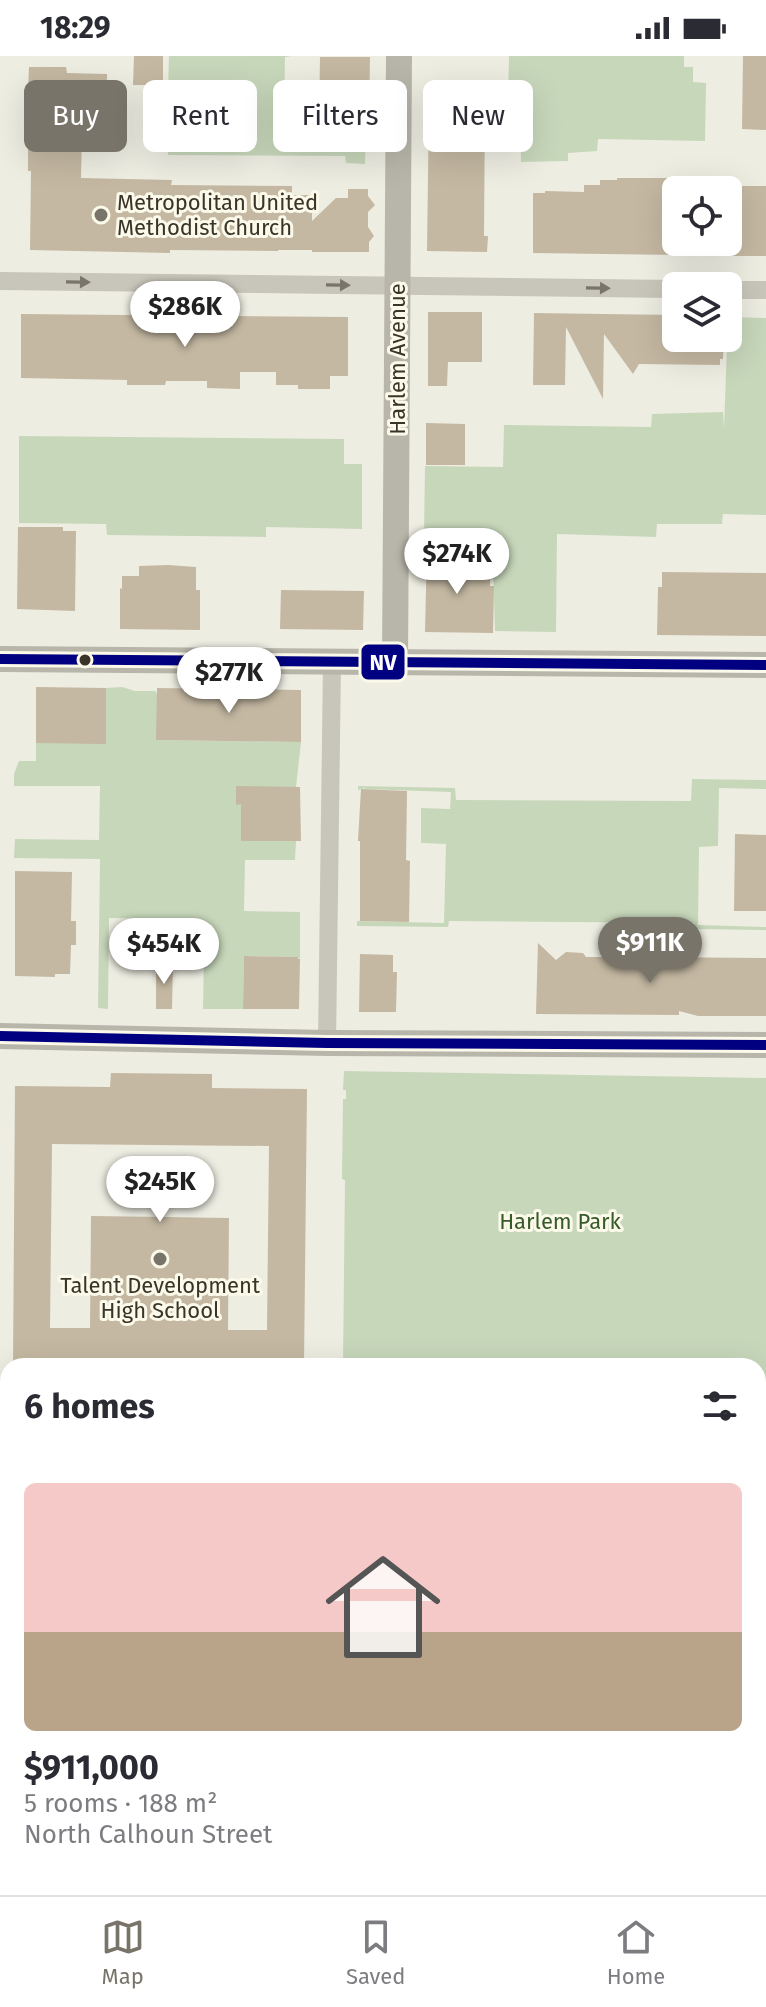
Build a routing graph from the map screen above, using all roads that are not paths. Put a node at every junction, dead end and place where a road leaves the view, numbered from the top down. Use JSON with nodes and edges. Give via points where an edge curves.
{"nodes":[{"id":1,"x":399,"y":56,"type":"edge"},
{"id":2,"x":0,"y":281,"type":"edge"},
{"id":3,"x":397,"y":285,"type":"junction"},
{"id":4,"x":662,"y":289,"type":"edge"},
{"id":5,"x":742,"y":290,"type":"edge"},
{"id":6,"x":766,"y":290,"type":"edge"},
{"id":7,"x":0,"y":659,"type":"edge"},
{"id":8,"x":332,"y":662,"type":"junction"},
{"id":9,"x":395,"y":662,"type":"junction"},
{"id":10,"x":766,"y":665,"type":"edge"},
{"id":11,"x":0,"y":1036,"type":"edge"},
{"id":12,"x":327,"y":1043,"type":"junction"},
{"id":13,"x":766,"y":1045,"type":"edge"}],
"edges":[{"from":1,"to":3,"type":"main road","name":"Harlem Avenue"},
{"from":2,"to":3,"type":"street","one_way":true},
{"from":3,"to":4,"type":"street","one_way":true},
{"from":3,"to":9,"type":"main road","name":"Harlem Avenue"},
{"from":5,"to":6,"type":"street"},
{"from":7,"to":8,"type":"main road"},
{"from":8,"to":9,"type":"main road"},
{"from":8,"to":12,"type":"street"},
{"from":9,"to":10,"type":"main road"},
{"from":11,"to":12,"type":"main road"},
{"from":12,"to":13,"type":"main road"}]}
